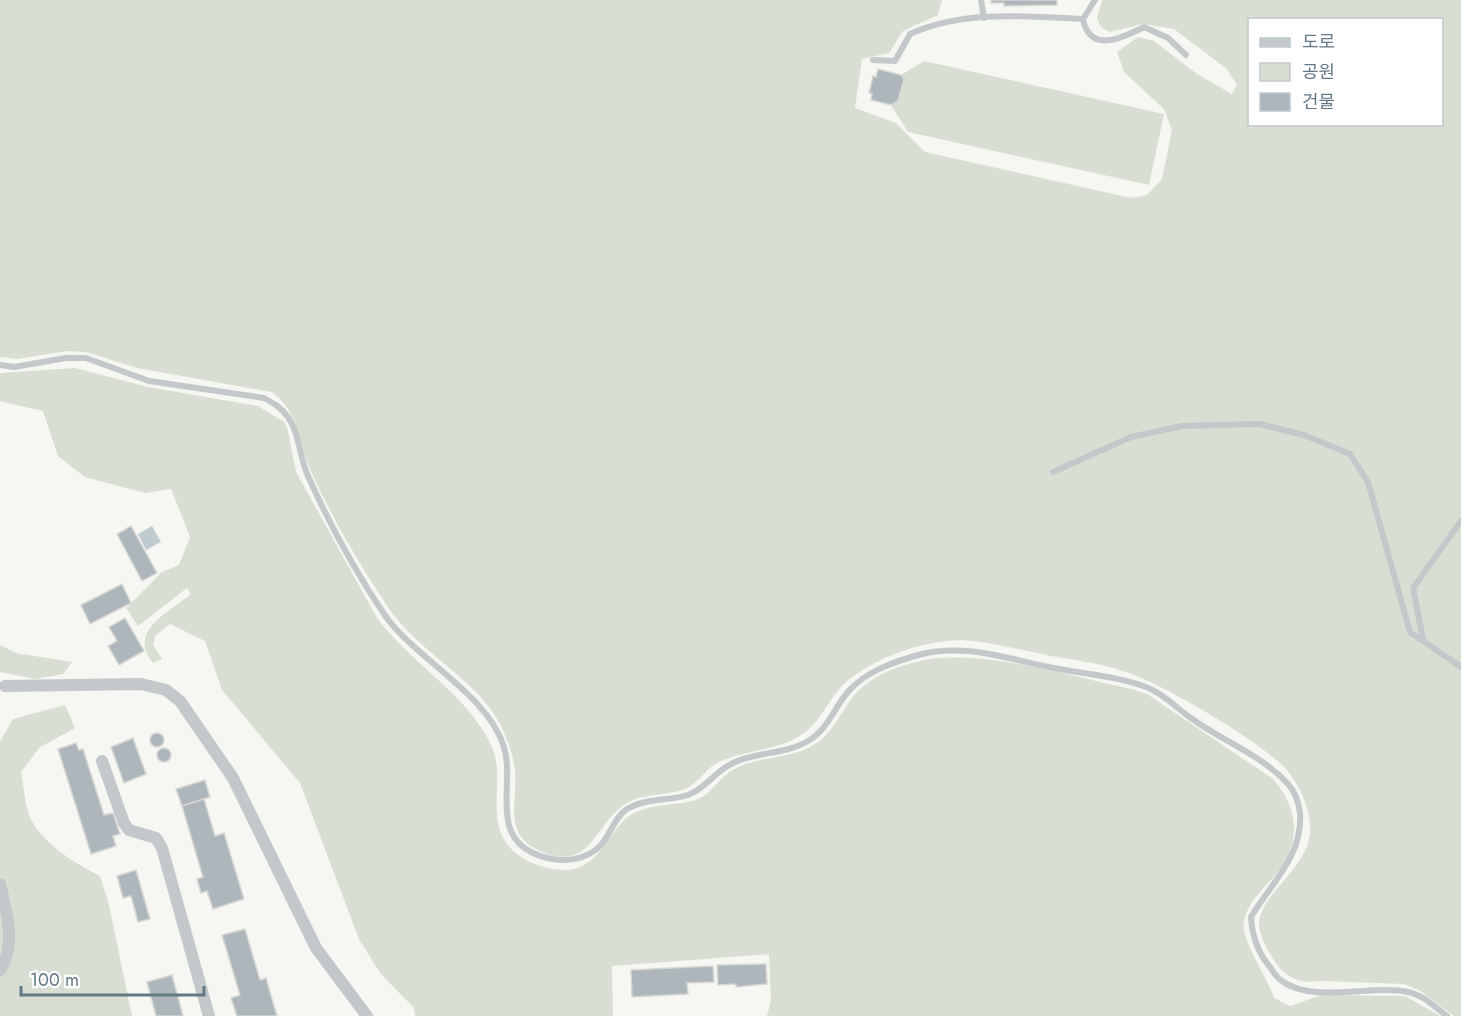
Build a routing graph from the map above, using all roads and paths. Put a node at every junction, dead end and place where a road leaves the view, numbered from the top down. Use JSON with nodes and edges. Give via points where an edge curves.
{"nodes":[{"id":1,"x":981,"y":0,"type":"edge"},
{"id":2,"x":1095,"y":0,"type":"edge"},
{"id":3,"x":984,"y":18,"type":"junction"},
{"id":4,"x":1083,"y":19,"type":"junction"},
{"id":5,"x":1186,"y":55,"type":"dead end"},
{"id":6,"x":873,"y":60,"type":"dead end"},
{"id":7,"x":0,"y":365,"type":"edge"},
{"id":8,"x":1053,"y":472,"type":"dead end"},
{"id":9,"x":1461,"y":521,"type":"edge"},
{"id":10,"x":1423,"y":640,"type":"junction"},
{"id":11,"x":1461,"y":667,"type":"edge"},
{"id":12,"x":5,"y":686,"type":"dead end"},
{"id":13,"x":102,"y":760,"type":"dead end"},
{"id":14,"x":0,"y":884,"type":"edge"},
{"id":15,"x":0,"y":970,"type":"edge"},
{"id":16,"x":209,"y":1016,"type":"edge"},
{"id":17,"x":367,"y":1016,"type":"edge"},
{"id":18,"x":1447,"y":1016,"type":"edge"}],
"edges":[{"from":1,"to":3,"type":"lane"},
{"from":2,"to":4,"type":"lane"},
{"from":3,"to":4,"type":"lane"},
{"from":3,"to":6,"type":"lane","via":[[946,20],[923,28],[910,34],[896,61]]},
{"from":4,"to":5,"type":"lane","via":[[1095,38],[1106,42],[1144,27],[1168,38]]},
{"from":7,"to":18,"type":"lane","via":[[14,367],[86,358],[149,381],[264,398],[278,405],[294,427],[301,459],[328,517],[384,613],[401,636],[458,684],[490,722],[503,745],[508,826],[515,840],[536,855],[565,860],[585,856],[600,846],[625,810],[698,791],[727,766],[794,749],[829,724],[847,693],[864,678],[893,662],[946,649],[993,656],[1151,688],[1274,773],[1297,799],[1300,814],[1295,849],[1287,867],[1251,917],[1254,940],[1266,963],[1281,981],[1298,989],[1412,992]]},
{"from":8,"to":10,"type":"lane","via":[[1131,437],[1182,426],[1259,424],[1304,435],[1350,454],[1368,482],[1410,632]]},
{"from":9,"to":10,"type":"lane","via":[[1413,588]]},
{"from":10,"to":11,"type":"lane"},
{"from":12,"to":17,"type":"street","via":[[141,684],[166,690],[180,701],[233,778],[316,948]]},
{"from":13,"to":16,"type":"street","via":[[124,823],[129,830],[156,838],[162,848]]},
{"from":14,"to":15,"type":"street","via":[[9,946]]}]}
